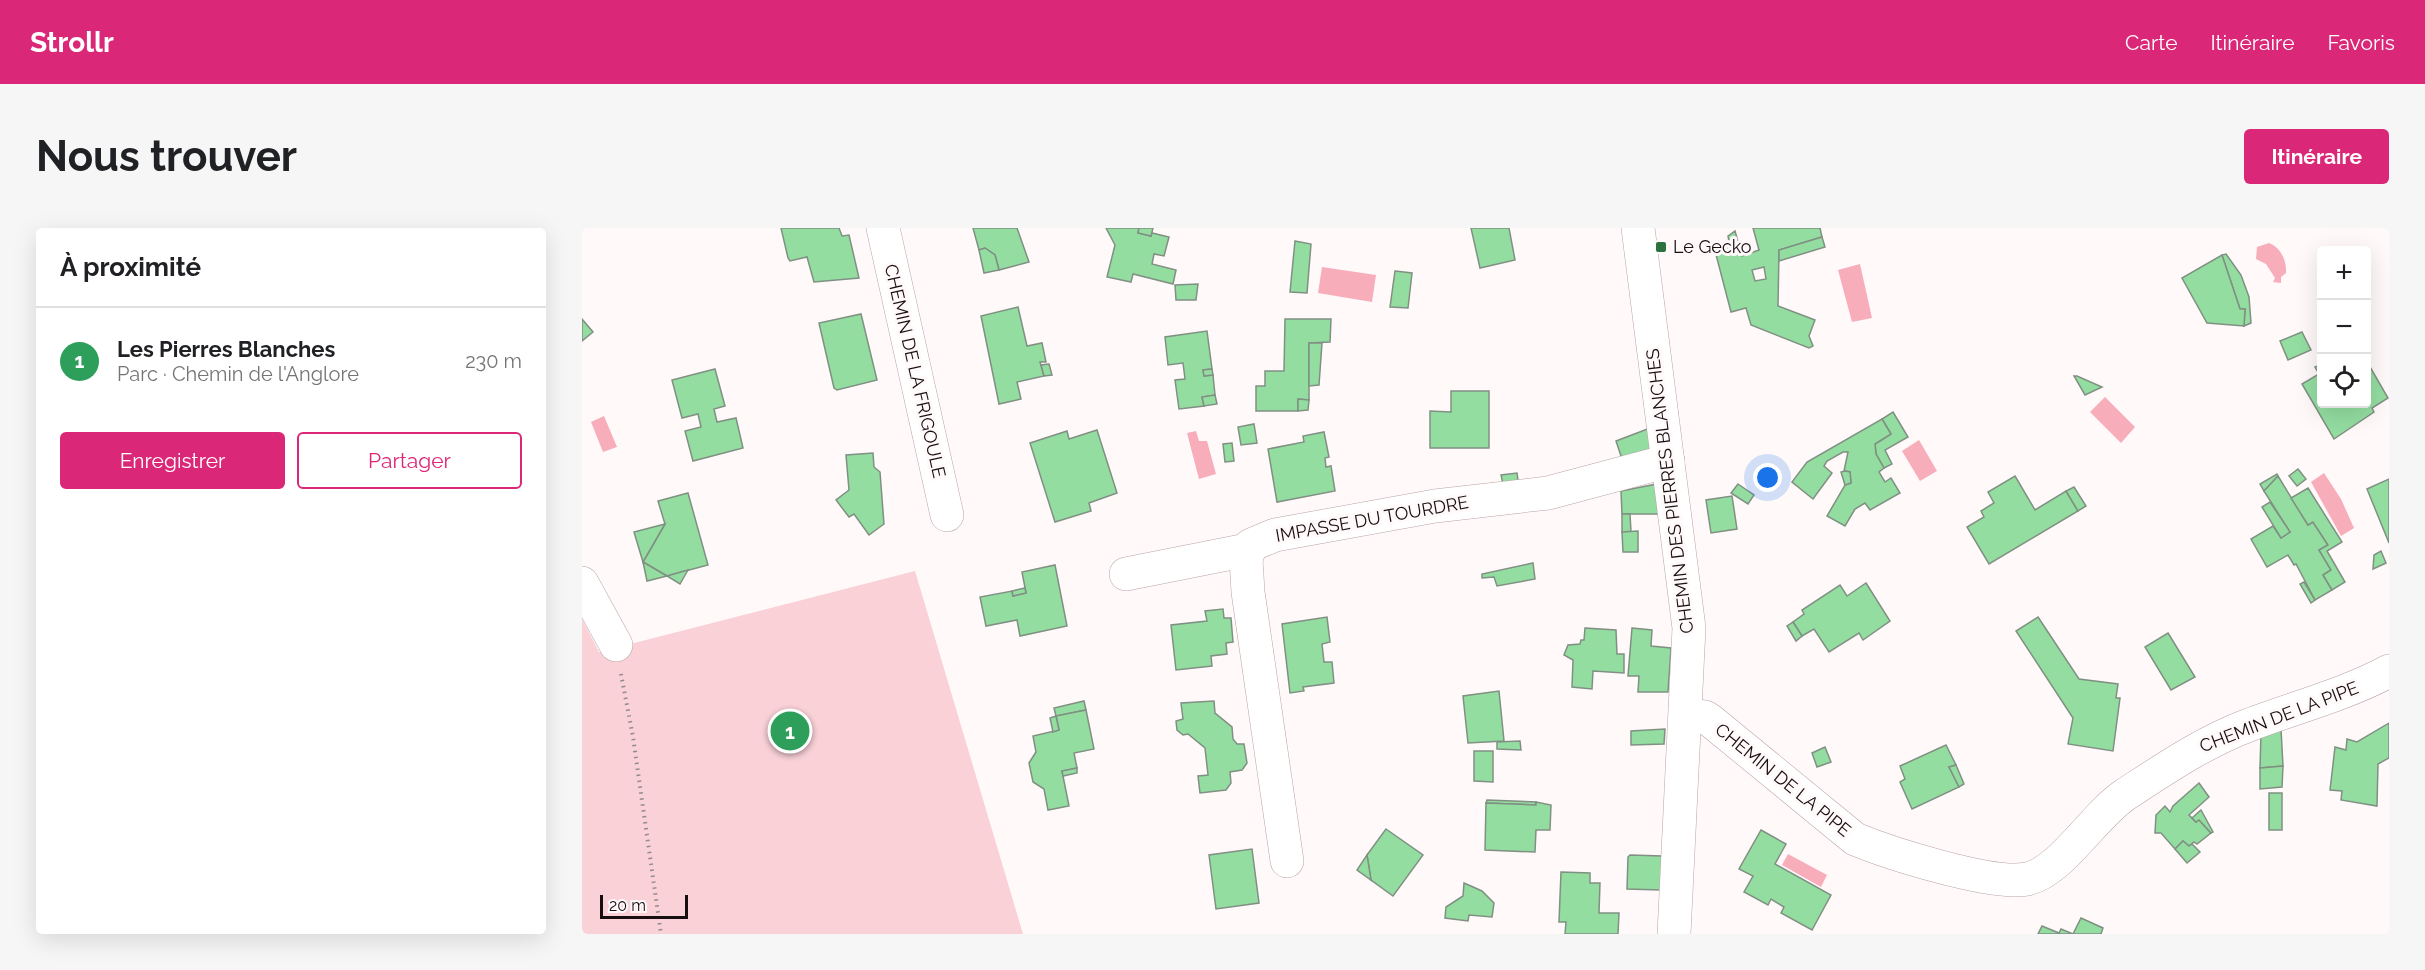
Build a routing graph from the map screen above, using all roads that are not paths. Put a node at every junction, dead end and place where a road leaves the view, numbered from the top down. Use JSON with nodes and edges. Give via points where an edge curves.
{"nodes":[{"id":1,"x":884,"y":228,"type":"edge"},
{"id":2,"x":1638,"y":228,"type":"edge"},
{"id":3,"x":1668,"y":461,"type":"junction"},
{"id":4,"x":947,"y":515,"type":"dead end"},
{"id":5,"x":1247,"y":550,"type":"junction"},
{"id":6,"x":1126,"y":574,"type":"dead end"},
{"id":7,"x":582,"y":583,"type":"edge"},
{"id":8,"x":616,"y":645,"type":"road end"},
{"id":9,"x":2389,"y":671,"type":"edge"},
{"id":10,"x":1686,"y":715,"type":"junction"},
{"id":11,"x":1287,"y":861,"type":"dead end"},
{"id":12,"x":1674,"y":934,"type":"edge"}],
"edges":[{"from":1,"to":4,"type":"street","name":"CHEMIN DE LA FRIGOULE"},
{"from":2,"to":3,"type":"street","name":"CHEMIN DES PIERRES BLANCHES"},
{"from":3,"to":5,"type":"street","name":"IMPASSE DU TOURDRE","via":[[1548,493],[1435,506],[1275,535],[1258,540]]},
{"from":3,"to":10,"type":"street","name":"CHEMIN DES PIERRES BLANCHES","via":[[1689,628]]},
{"from":5,"to":6,"type":"street","name":"IMPASSE DU TOURDRE"},
{"from":5,"to":11,"type":"street","via":[[1248,592]]},
{"from":7,"to":8,"type":"street"},
{"from":9,"to":10,"type":"street","name":"CHEMIN DE LA PIPE","via":[[2354,689],[2248,725],[2195,749],[2111,804],[2051,868],[2024,879],[1998,880],[1882,850],[1855,839],[1711,721]]},
{"from":10,"to":12,"type":"street","name":"CHEMIN DES PIERRES BLANCHES"}]}
